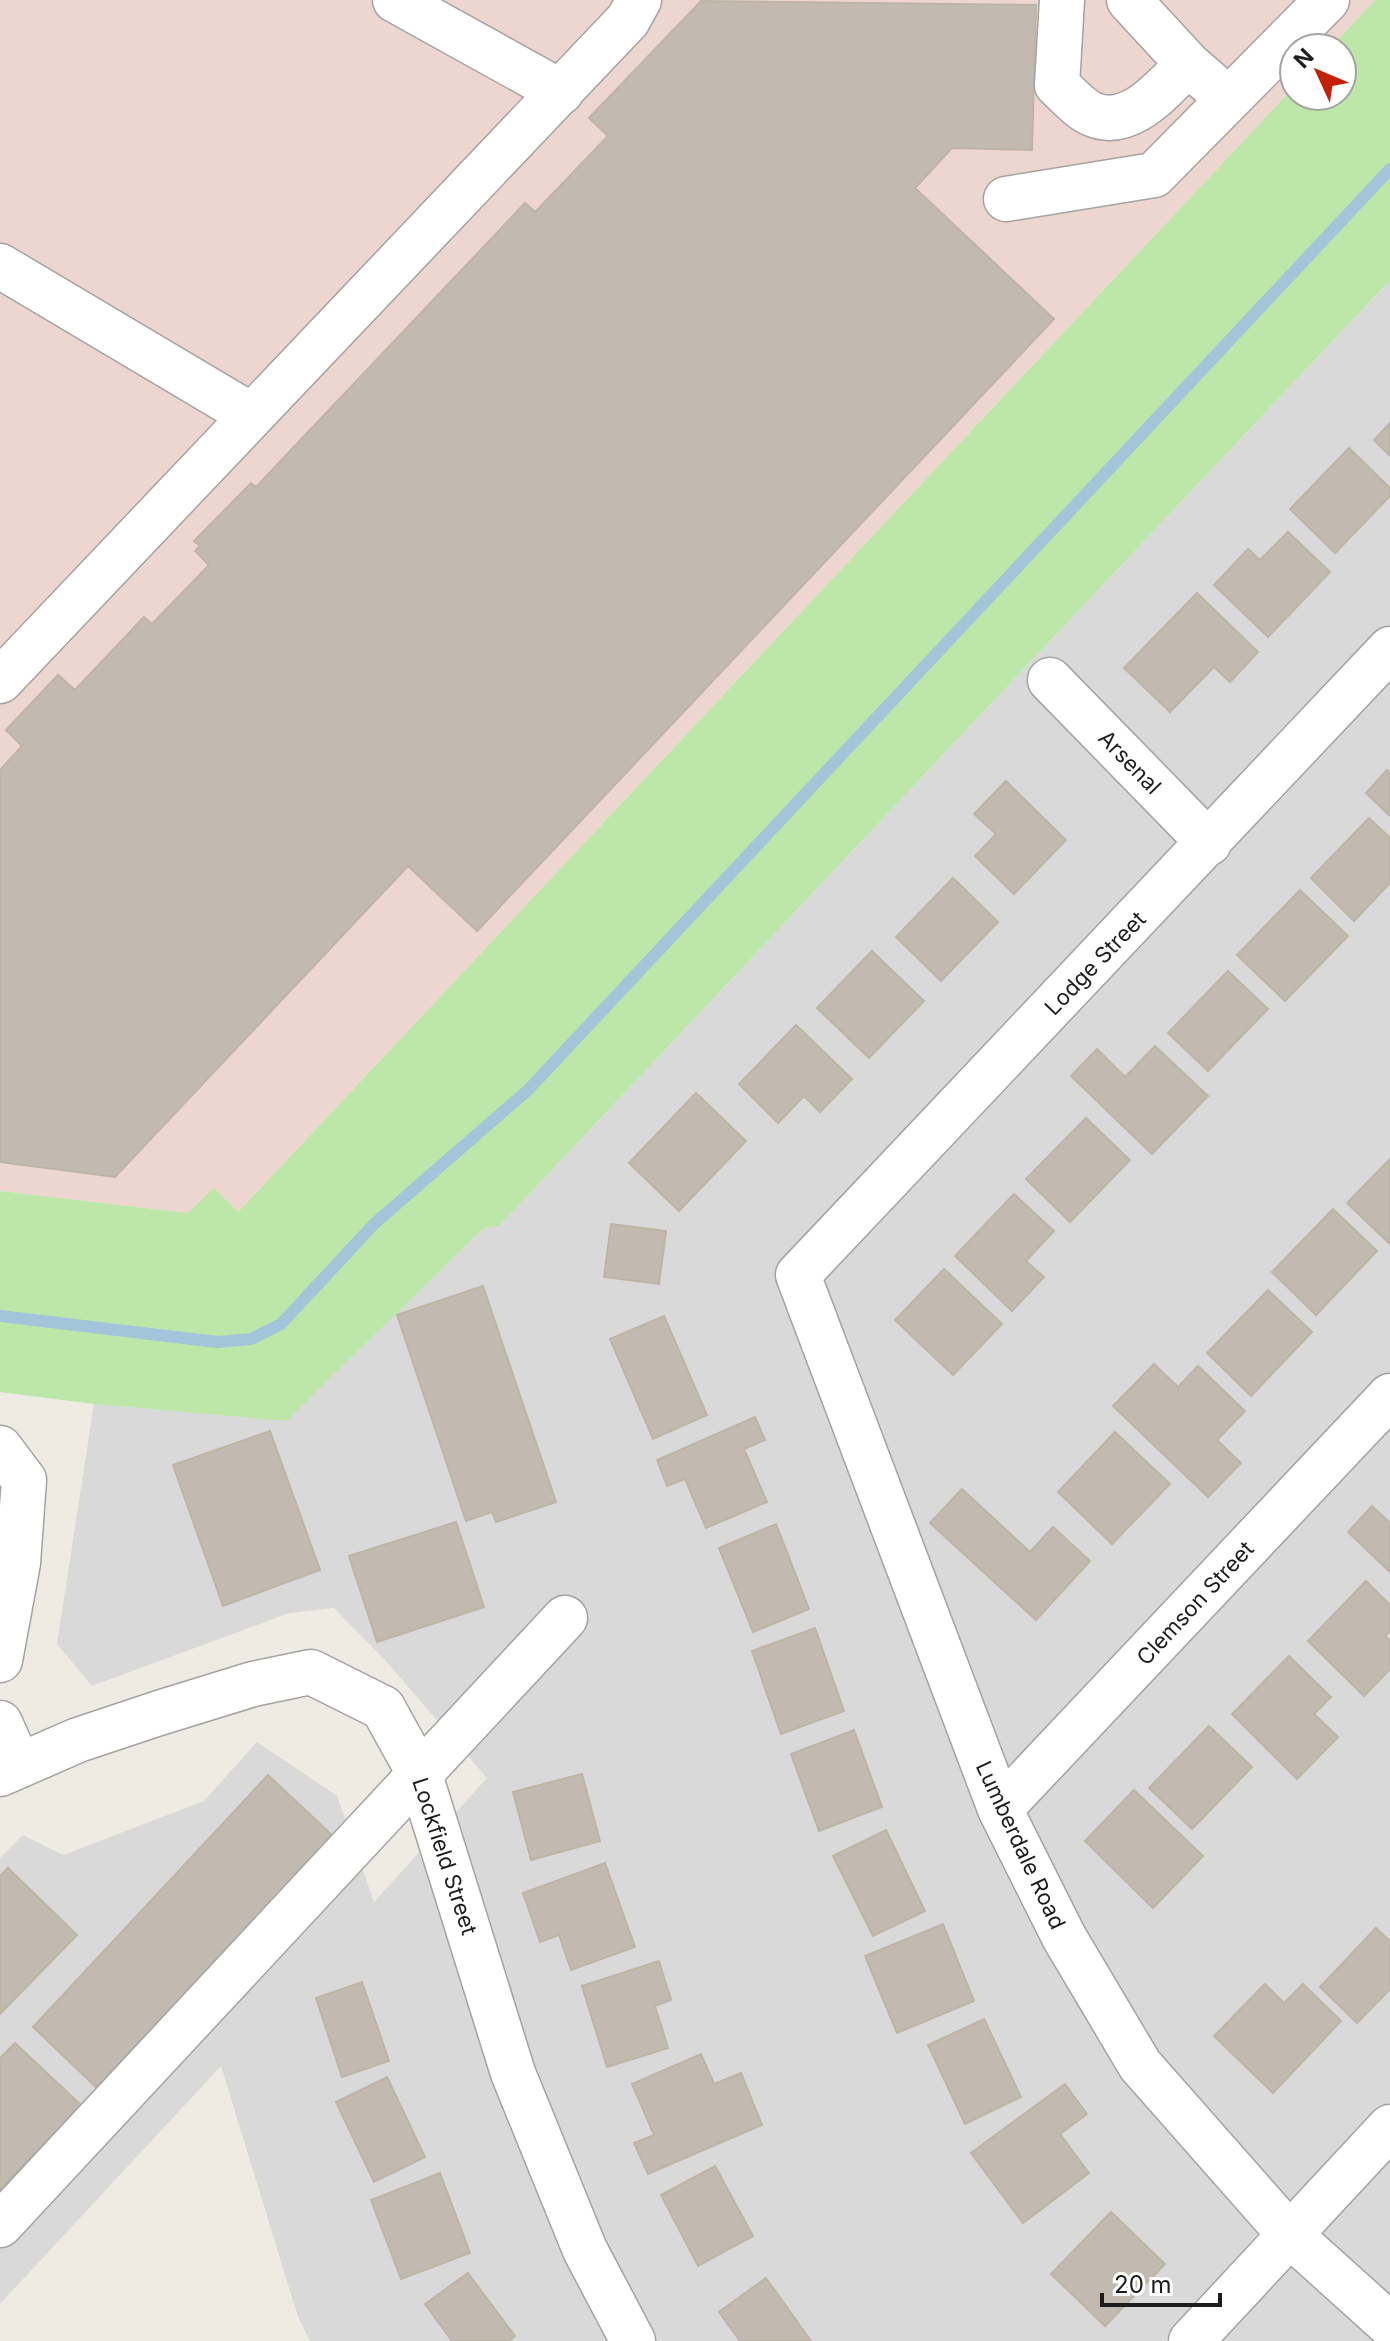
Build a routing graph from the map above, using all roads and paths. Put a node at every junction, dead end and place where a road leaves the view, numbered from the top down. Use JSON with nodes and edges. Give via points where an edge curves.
{"nodes":[{"id":1,"x":395,"y":0,"type":"edge"},
{"id":2,"x":639,"y":0,"type":"edge"},
{"id":3,"x":1062,"y":0,"type":"edge"},
{"id":4,"x":1129,"y":0,"type":"edge"},
{"id":5,"x":1327,"y":0,"type":"edge"},
{"id":6,"x":1188,"y":64,"type":"junction"},
{"id":7,"x":561,"y":92,"type":"junction"},
{"id":8,"x":1229,"y":100,"type":"junction"},
{"id":9,"x":1006,"y":199,"type":"dead end"},
{"id":10,"x":0,"y":266,"type":"edge"},
{"id":11,"x":251,"y":415,"type":"junction"},
{"id":12,"x":1390,"y":649,"type":"edge"},
{"id":13,"x":4,"y":670,"type":"edge"},
{"id":14,"x":1050,"y":680,"type":"dead end"},
{"id":15,"x":1209,"y":843,"type":"junction"},
{"id":16,"x":798,"y":1275,"type":"joint"},
{"id":17,"x":1390,"y":1396,"type":"edge"},
{"id":18,"x":0,"y":1448,"type":"edge"},
{"id":19,"x":565,"y":1618,"type":"dead end"},
{"id":20,"x":0,"y":1660,"type":"edge"},
{"id":21,"x":0,"y":1723,"type":"edge"},
{"id":22,"x":9,"y":1770,"type":"edge"},
{"id":23,"x":420,"y":1775,"type":"junction"},
{"id":24,"x":1000,"y":1809,"type":"junction"},
{"id":25,"x":1390,"y":2127,"type":"edge"},
{"id":26,"x":0,"y":2225,"type":"edge"},
{"id":27,"x":1289,"y":2234,"type":"junction"},
{"id":28,"x":1390,"y":2325,"type":"edge"},
{"id":29,"x":633,"y":2341,"type":"edge"},
{"id":30,"x":1191,"y":2341,"type":"edge"}],
"edges":[{"from":1,"to":7,"type":"street"},
{"from":2,"to":7,"type":"street","via":[[628,20]]},
{"from":3,"to":6,"type":"street","via":[[1057,85],[1092,114],[1121,118],[1150,100]]},
{"from":4,"to":6,"type":"street"},
{"from":5,"to":8,"type":"street"},
{"from":6,"to":8,"type":"street"},
{"from":7,"to":11,"type":"street"},
{"from":8,"to":9,"type":"street","via":[[1154,175]]},
{"from":10,"to":11,"type":"street"},
{"from":11,"to":13,"type":"street"},
{"from":12,"to":15,"type":"street","name":"Lodge Street"},
{"from":14,"to":15,"type":"street","name":"Arsenal"},
{"from":15,"to":16,"type":"street","name":"Lodge Street"},
{"from":16,"to":24,"type":"street","name":"Lumberdale Road"},
{"from":17,"to":24,"type":"street","name":"Clemson Street"},
{"from":18,"to":20,"type":"street","via":[[24,1480],[18,1563]]},
{"from":19,"to":23,"type":"street"},
{"from":21,"to":22,"type":"street"},
{"from":22,"to":23,"type":"street","name":"Lockfield Street","via":[[159,1713],[311,1672],[383,1708]]},
{"from":23,"to":26,"type":"street"},
{"from":23,"to":29,"type":"street","name":"Lockfield Street","via":[[513,2073],[585,2250]]},
{"from":24,"to":27,"type":"street","name":"Lumberdale Road","via":[[1064,1937],[1140,2065]]},
{"from":25,"to":27,"type":"street"},
{"from":27,"to":28,"type":"street","name":"Lumberdale Road"},
{"from":27,"to":30,"type":"street"}]}
